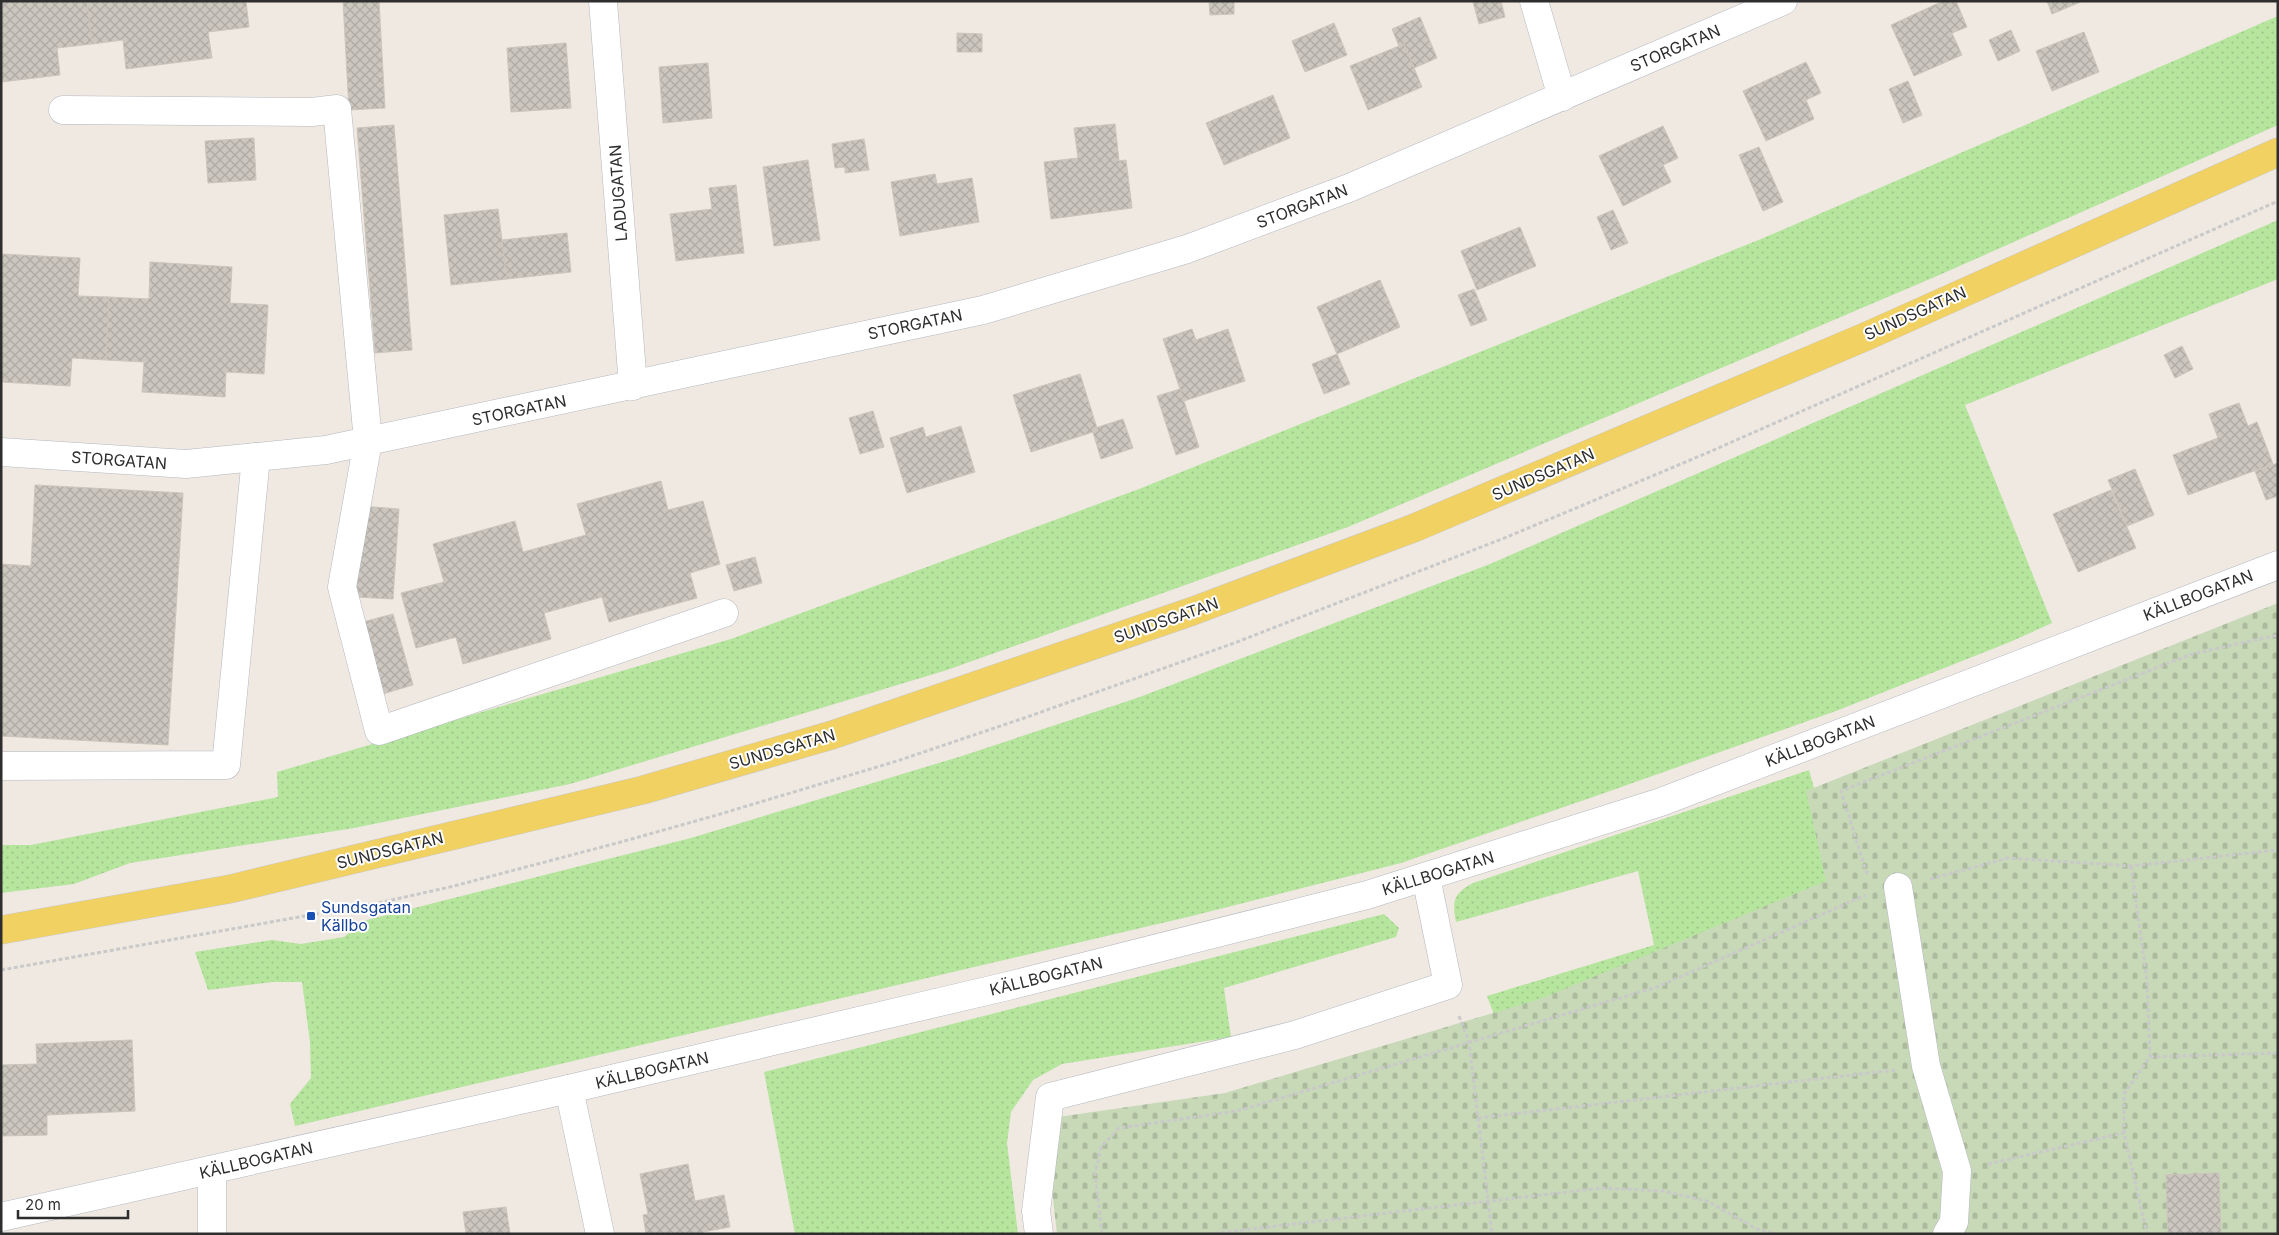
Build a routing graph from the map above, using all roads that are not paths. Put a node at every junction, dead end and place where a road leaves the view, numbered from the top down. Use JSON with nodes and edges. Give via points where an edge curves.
{"nodes":[{"id":1,"x":603,"y":1,"type":"edge"},
{"id":2,"x":1534,"y":1,"type":"edge"},
{"id":3,"x":1783,"y":1,"type":"edge"},
{"id":4,"x":1562,"y":97,"type":"junction"},
{"id":5,"x":64,"y":110,"type":"dead end"},
{"id":6,"x":2278,"y":152,"type":"edge"},
{"id":7,"x":633,"y":386,"type":"junction"},
{"id":8,"x":368,"y":441,"type":"junction"},
{"id":9,"x":1,"y":452,"type":"edge"},
{"id":10,"x":256,"y":457,"type":"junction"},
{"id":11,"x":2278,"y":565,"type":"edge"},
{"id":12,"x":724,"y":613,"type":"dead end"},
{"id":13,"x":1,"y":766,"type":"edge"},
{"id":14,"x":1426,"y":877,"type":"junction"},
{"id":15,"x":1886,"y":890,"type":"road end"},
{"id":16,"x":1,"y":930,"type":"edge"},
{"id":17,"x":569,"y":1089,"type":"junction"},
{"id":18,"x":212,"y":1170,"type":"junction"},
{"id":19,"x":1,"y":1217,"type":"edge"},
{"id":20,"x":212,"y":1234,"type":"edge"},
{"id":21,"x":600,"y":1234,"type":"edge"},
{"id":22,"x":1039,"y":1234,"type":"edge"},
{"id":23,"x":1947,"y":1234,"type":"edge"}],
"edges":[{"from":1,"to":7,"type":"street","name":"LADUGATAN"},
{"from":2,"to":4,"type":"street"},
{"from":3,"to":4,"type":"street","name":"STORGATAN"},
{"from":4,"to":7,"type":"street","name":"STORGATAN","via":[[1349,188],[1187,250],[983,310]]},
{"from":5,"to":8,"type":"street","via":[[312,112],[337,109]]},
{"from":6,"to":16,"type":"main road","name":"SUNDSGATAN","via":[[1858,340],[1414,528],[1193,611],[832,735],[643,790],[230,889]]},
{"from":7,"to":8,"type":"street","name":"STORGATAN"},
{"from":8,"to":10,"type":"street","name":"STORGATAN","via":[[326,450]]},
{"from":8,"to":12,"type":"street","via":[[342,587],[379,731]]},
{"from":9,"to":10,"type":"street","name":"STORGATAN","via":[[186,464]]},
{"from":10,"to":13,"type":"street","via":[[226,765]]},
{"from":11,"to":14,"type":"street","name":"KÄLLBOGATAN","via":[[1661,802]]},
{"from":14,"to":17,"type":"street","name":"KÄLLBOGATAN","via":[[1367,895],[1008,986]]},
{"from":14,"to":22,"type":"street","via":[[1448,985],[1295,1035],[1050,1097],[1036,1211]]},
{"from":15,"to":23,"type":"street","via":[[1926,1066],[1957,1171],[1954,1222]]},
{"from":17,"to":18,"type":"street","name":"KÄLLBOGATAN"},
{"from":17,"to":21,"type":"street"},
{"from":18,"to":19,"type":"street","name":"KÄLLBOGATAN"},
{"from":18,"to":20,"type":"street"}]}
